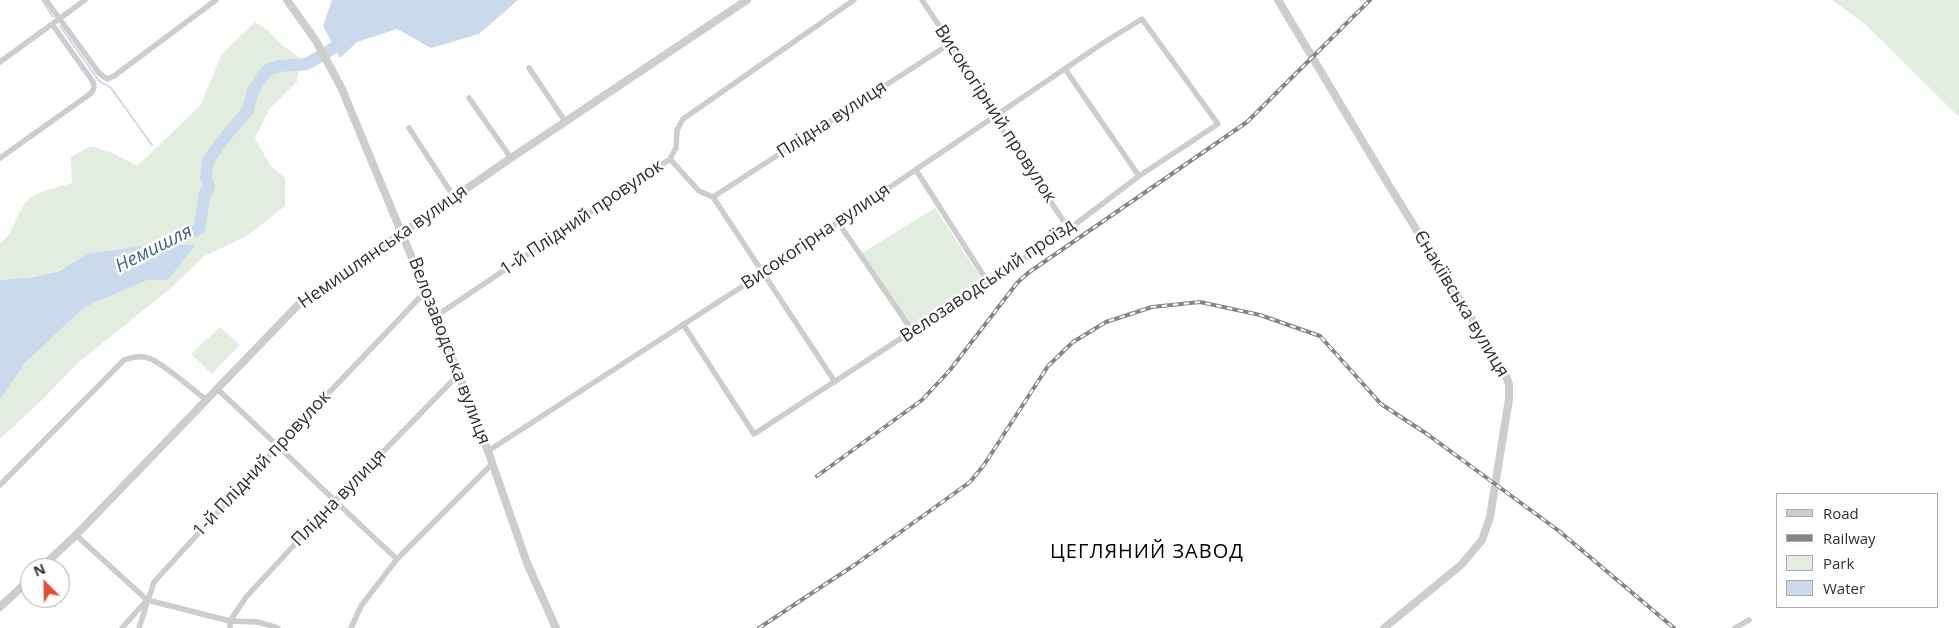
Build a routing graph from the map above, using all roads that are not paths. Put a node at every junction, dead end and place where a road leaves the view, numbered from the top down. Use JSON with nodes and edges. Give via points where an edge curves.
{"nodes":[{"id":1,"x":46,"y":0,"type":"edge"},
{"id":2,"x":85,"y":0,"type":"edge"},
{"id":3,"x":216,"y":0,"type":"edge"},
{"id":4,"x":287,"y":0,"type":"edge"},
{"id":5,"x":747,"y":0,"type":"edge"},
{"id":6,"x":854,"y":0,"type":"edge"},
{"id":7,"x":922,"y":0,"type":"edge"},
{"id":8,"x":1278,"y":0,"type":"edge"},
{"id":9,"x":60,"y":19,"type":"junction"},
{"id":10,"x":52,"y":24,"type":"junction"},
{"id":11,"x":951,"y":43,"type":"junction"},
{"id":12,"x":0,"y":62,"type":"edge"},
{"id":13,"x":529,"y":68,"type":"dead end"},
{"id":14,"x":1064,"y":69,"type":"junction"},
{"id":15,"x":99,"y":82,"type":"junction"},
{"id":16,"x":469,"y":98,"type":"dead end"},
{"id":17,"x":998,"y":114,"type":"junction"},
{"id":18,"x":566,"y":121,"type":"junction"},
{"id":19,"x":1218,"y":124,"type":"joint"},
{"id":20,"x":409,"y":128,"type":"dead end"},
{"id":21,"x":0,"y":158,"type":"edge"},
{"id":22,"x":511,"y":158,"type":"junction"},
{"id":23,"x":670,"y":159,"type":"junction"},
{"id":24,"x":916,"y":170,"type":"junction"},
{"id":25,"x":1139,"y":176,"type":"junction"},
{"id":26,"x":454,"y":197,"type":"junction"},
{"id":27,"x":714,"y":197,"type":"junction"},
{"id":28,"x":838,"y":222,"type":"junction"},
{"id":29,"x":1069,"y":229,"type":"junction"},
{"id":30,"x":402,"y":233,"type":"junction"},
{"id":31,"x":762,"y":273,"type":"junction"},
{"id":32,"x":987,"y":282,"type":"junction"},
{"id":33,"x":426,"y":291,"type":"junction"},
{"id":34,"x":436,"y":316,"type":"junction"},
{"id":35,"x":683,"y":324,"type":"junction"},
{"id":36,"x":913,"y":332,"type":"junction"},
{"id":37,"x":458,"y":375,"type":"junction"},
{"id":38,"x":835,"y":382,"type":"junction"},
{"id":39,"x":216,"y":388,"type":"junction"},
{"id":40,"x":205,"y":399,"type":"junction"},
{"id":41,"x":279,"y":445,"type":"junction"},
{"id":42,"x":488,"y":450,"type":"junction"},
{"id":43,"x":492,"y":464,"type":"junction"},
{"id":44,"x":0,"y":485,"type":"edge"},
{"id":45,"x":335,"y":501,"type":"junction"},
{"id":46,"x":76,"y":535,"type":"junction"},
{"id":47,"x":52,"y":558,"type":"edge"},
{"id":48,"x":397,"y":559,"type":"junction"},
{"id":49,"x":20,"y":589,"type":"edge"},
{"id":50,"x":147,"y":600,"type":"junction"},
{"id":51,"x":0,"y":608,"type":"edge"},
{"id":52,"x":1749,"y":620,"type":"dead end"},
{"id":53,"x":230,"y":625,"type":"edge"},
{"id":54,"x":122,"y":628,"type":"edge"},
{"id":55,"x":139,"y":628,"type":"edge"},
{"id":56,"x":278,"y":628,"type":"edge"},
{"id":57,"x":351,"y":628,"type":"edge"},
{"id":58,"x":556,"y":628,"type":"edge"},
{"id":59,"x":1384,"y":628,"type":"edge"},
{"id":60,"x":1735,"y":628,"type":"edge"}],
"edges":[{"from":1,"to":9,"type":"street"},
{"from":2,"to":9,"type":"street"},
{"from":3,"to":15,"type":"street","via":[[114,76]]},
{"from":4,"to":30,"type":"street","name":"Велозаводська вулиця","via":[[334,72]]},
{"from":5,"to":18,"type":"street","name":"Немишлянська вулиця"},
{"from":6,"to":23,"type":"street","name":"1-й Плідний провулок","via":[[683,119]]},
{"from":7,"to":11,"type":"street","name":"Високогірний провулок"},
{"from":8,"to":59,"type":"street","name":"Єнакіївська вулиця","via":[[1509,384],[1490,516],[1482,540],[1461,565]]},
{"from":9,"to":10,"type":"street"},
{"from":9,"to":15,"type":"street"},
{"from":10,"to":12,"type":"street"},
{"from":10,"to":15,"type":"street"},
{"from":11,"to":17,"type":"street","name":"Високогірний провулок"},
{"from":11,"to":27,"type":"street","name":"Плідна вулиця"},
{"from":13,"to":18,"type":"street"},
{"from":14,"to":17,"type":"street","name":"Високогірна вулиця"},
{"from":14,"to":19,"type":"street","name":"Високогірна вулиця","via":[[1142,19]]},
{"from":14,"to":25,"type":"street"},
{"from":15,"to":21,"type":"street","via":[[90,94]]},
{"from":16,"to":22,"type":"street"},
{"from":17,"to":24,"type":"street","name":"Високогірна вулиця"},
{"from":17,"to":29,"type":"street","name":"Високогірний провулок","via":[[1000,126]]},
{"from":18,"to":22,"type":"street","name":"Немишлянська вулиця"},
{"from":19,"to":25,"type":"street","name":"Велозаводський проїзд"},
{"from":20,"to":26,"type":"street"},
{"from":22,"to":26,"type":"street","name":"Немишлянська вулиця"},
{"from":23,"to":27,"type":"street","via":[[699,191]]},
{"from":23,"to":34,"type":"street","name":"1-й Плідний провулок"},
{"from":24,"to":28,"type":"street","name":"Високогірна вулиця"},
{"from":24,"to":32,"type":"street"},
{"from":25,"to":29,"type":"street","name":"Велозаводський проїзд"},
{"from":26,"to":30,"type":"street","name":"Немишлянська вулиця"},
{"from":27,"to":31,"type":"street"},
{"from":28,"to":31,"type":"street","name":"Високогірна вулиця"},
{"from":28,"to":36,"type":"street"},
{"from":29,"to":32,"type":"street","name":"Велозаводський проїзд"},
{"from":30,"to":33,"type":"street","name":"Велозаводська вулиця"},
{"from":30,"to":39,"type":"street","name":"Немишлянська вулиця","via":[[299,304]]},
{"from":31,"to":35,"type":"street","name":"Високогірна вулиця"},
{"from":31,"to":38,"type":"street"},
{"from":32,"to":36,"type":"street","name":"Велозаводський проїзд"},
{"from":33,"to":34,"type":"street","name":"Велозаводська вулиця"},
{"from":33,"to":41,"type":"street","name":"1-й Плідний провулок"},
{"from":34,"to":37,"type":"street","name":"Велозаводська вулиця"},
{"from":35,"to":38,"type":"street","name":"Велозаводський проїзд","via":[[754,434]]},
{"from":35,"to":42,"type":"street","name":"Високогірна вулиця"},
{"from":36,"to":38,"type":"street","name":"Велозаводський проїзд"},
{"from":37,"to":42,"type":"street","name":"Велозаводська вулиця"},
{"from":37,"to":45,"type":"street","name":"Плідна вулиця"},
{"from":39,"to":40,"type":"street","name":"Немишлянська вулиця"},
{"from":39,"to":41,"type":"street"},
{"from":40,"to":44,"type":"street","via":[[150,359],[134,357],[124,360]]},
{"from":40,"to":46,"type":"street","name":"Немишлянська вулиця"},
{"from":41,"to":45,"type":"street"},
{"from":41,"to":50,"type":"street","name":"1-й Плідний провулок","via":[[154,582]]},
{"from":42,"to":43,"type":"street","name":"Велозаводська вулиця"},
{"from":43,"to":48,"type":"street"},
{"from":43,"to":58,"type":"street","name":"Велозаводська вулиця","via":[[527,563]]},
{"from":45,"to":48,"type":"street"},
{"from":45,"to":53,"type":"street","name":"Плідна вулиця","via":[[246,597]]},
{"from":46,"to":47,"type":"street","name":"Немишлянська вулиця"},
{"from":46,"to":50,"type":"street"},
{"from":48,"to":57,"type":"street","via":[[361,606]]},
{"from":49,"to":51,"type":"street"},
{"from":50,"to":53,"type":"street"},
{"from":50,"to":54,"type":"street"},
{"from":50,"to":55,"type":"street","name":"1-й Плідний провулок"},
{"from":52,"to":60,"type":"street"},
{"from":53,"to":56,"type":"street","via":[[258,622]]}]}
